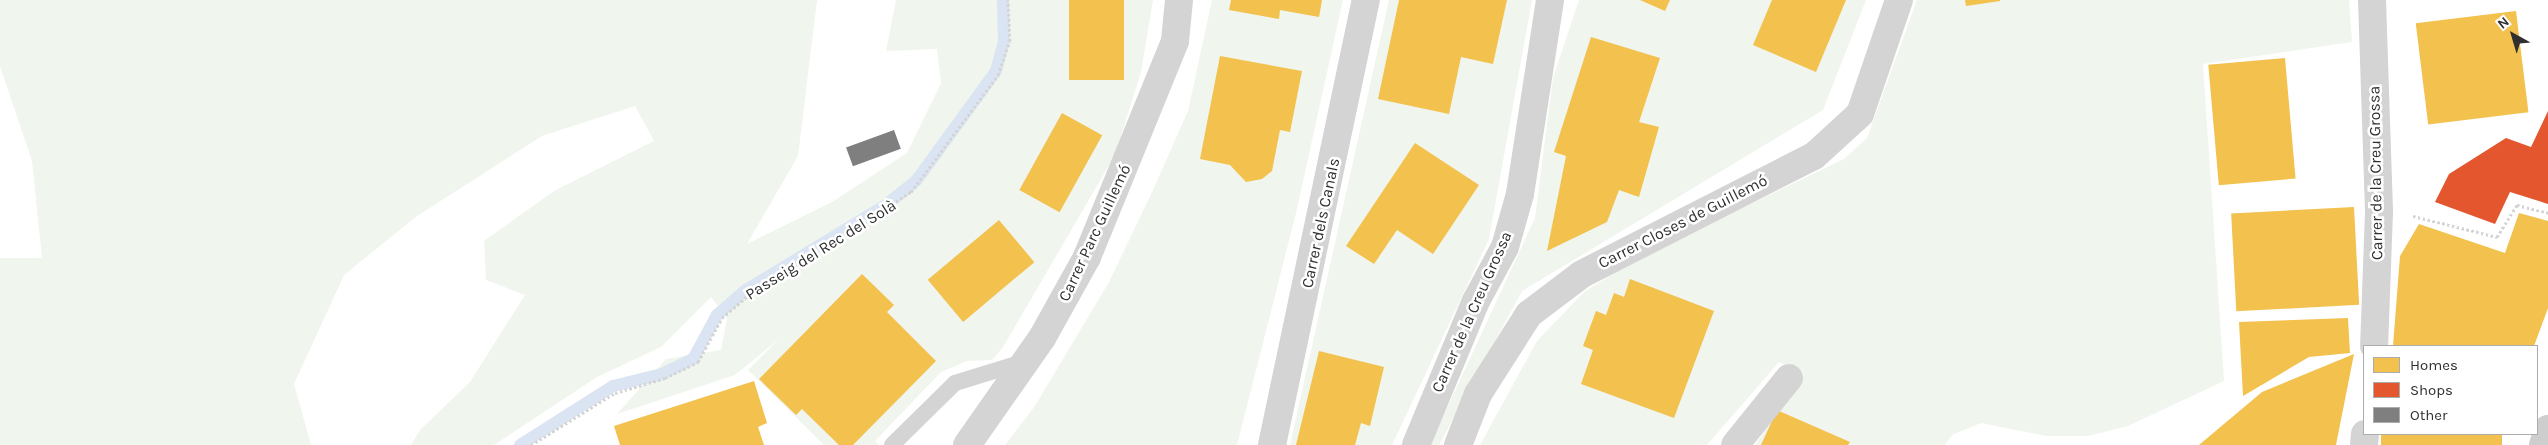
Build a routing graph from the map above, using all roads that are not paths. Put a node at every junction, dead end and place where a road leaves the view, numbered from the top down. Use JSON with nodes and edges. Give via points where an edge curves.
{"nodes":[{"id":1,"x":1179,"y":0,"type":"edge"},
{"id":2,"x":1366,"y":0,"type":"edge"},
{"id":3,"x":1550,"y":0,"type":"edge"},
{"id":4,"x":1899,"y":0,"type":"edge"},
{"id":5,"x":2372,"y":0,"type":"edge"},
{"id":6,"x":2374,"y":345,"type":"edge"},
{"id":7,"x":1028,"y":358,"type":"junction"},
{"id":8,"x":1789,"y":378,"type":"dead end"},
{"id":9,"x":2548,"y":430,"type":"edge"},
{"id":10,"x":892,"y":445,"type":"edge"},
{"id":11,"x":967,"y":445,"type":"edge"},
{"id":12,"x":1272,"y":445,"type":"edge"},
{"id":13,"x":1416,"y":445,"type":"edge"},
{"id":14,"x":1458,"y":445,"type":"edge"},
{"id":15,"x":1735,"y":445,"type":"edge"},
{"id":16,"x":2543,"y":445,"type":"edge"}],
"edges":[{"from":1,"to":7,"type":"street","name":"Carrer Parc Guillemó","via":[[1174,41],[1126,169],[1087,258]]},
{"from":2,"to":12,"type":"street","name":"Carrer dels Canals"},
{"from":3,"to":13,"type":"street","name":"Carrer de la Creu Grossa","via":[[1520,194],[1504,247],[1476,302]]},
{"from":4,"to":14,"type":"street","name":"Carrer Closes de Guillemó","via":[[1860,114],[1814,156],[1582,274],[1529,314],[1478,394]]},
{"from":5,"to":6,"type":"street","name":"Carrer de la Creu Grossa","via":[[2379,212]]},
{"from":7,"to":10,"type":"lane","via":[[1011,369],[955,384]]},
{"from":7,"to":11,"type":"street","name":"Carrer Parc Guillemó"},
{"from":8,"to":15,"type":"street"},
{"from":9,"to":16,"type":"street"}]}
